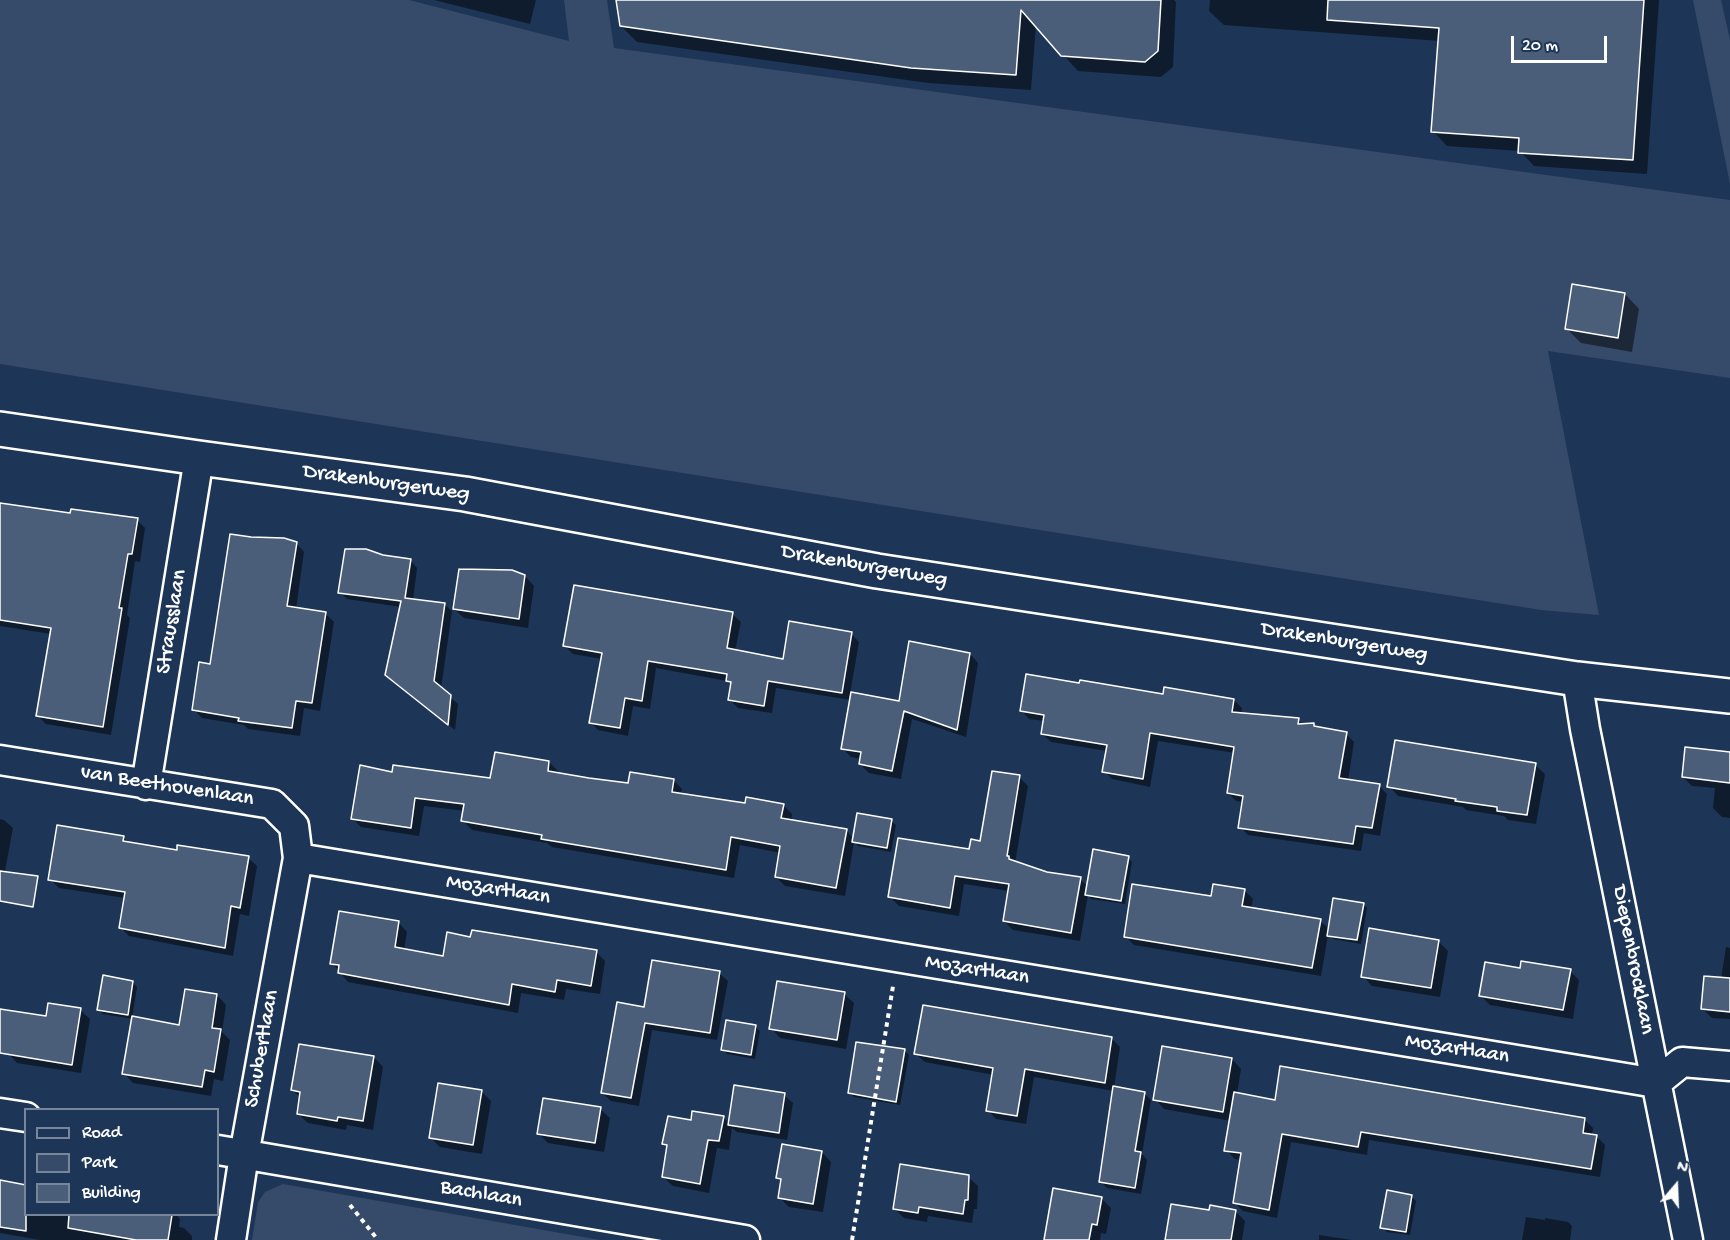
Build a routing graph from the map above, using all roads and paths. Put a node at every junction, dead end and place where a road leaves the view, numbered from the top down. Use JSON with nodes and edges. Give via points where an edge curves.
{"nodes":[{"id":1,"x":0,"y":429,"type":"edge"},
{"id":2,"x":199,"y":458,"type":"junction"},
{"id":3,"x":1577,"y":679,"type":"junction"},
{"id":4,"x":1730,"y":696,"type":"edge"},
{"id":5,"x":0,"y":760,"type":"edge"},
{"id":6,"x":146,"y":785,"type":"junction"},
{"id":7,"x":298,"y":858,"type":"junction"},
{"id":8,"x":898,"y":958,"type":"junction"},
{"id":9,"x":1730,"y":1066,"type":"edge"},
{"id":10,"x":1656,"y":1083,"type":"junction"},
{"id":11,"x":0,"y":1113,"type":"edge"},
{"id":12,"x":24,"y":1117,"type":"edge"},
{"id":13,"x":231,"y":1152,"type":"edge"},
{"id":14,"x":231,"y":1240,"type":"edge"},
{"id":15,"x":745,"y":1240,"type":"edge"},
{"id":16,"x":852,"y":1240,"type":"edge"},
{"id":17,"x":1689,"y":1240,"type":"edge"}],
"edges":[{"from":1,"to":2,"type":"main road","name":"Drakenburgerweg"},
{"from":2,"to":3,"type":"main road","name":"Drakenburgerweg","via":[[465,494],[877,571]]},
{"from":2,"to":6,"type":"street","name":"Strausslaan"},
{"from":3,"to":4,"type":"main road","name":"Drakenburgerweg"},
{"from":3,"to":10,"type":"street","name":"Diepenbrocklaan"},
{"from":5,"to":6,"type":"street","name":"van Beethovenlaan"},
{"from":6,"to":7,"type":"street","name":"van Beethovenlaan","via":[[272,804],[294,826]]},
{"from":7,"to":8,"type":"street","name":"Mozartlaan"},
{"from":7,"to":13,"type":"street","name":"Schubertlaan"},
{"from":8,"to":10,"type":"street","name":"Mozartlaan"},
{"from":8,"to":16,"type":"path"},
{"from":9,"to":10,"type":"street","via":[[1682,1062]]},
{"from":10,"to":17,"type":"street","name":"Diepenbrocklaan"},
{"from":11,"to":12,"type":"street"},
{"from":13,"to":14,"type":"street","name":"Schubertlaan"},
{"from":13,"to":15,"type":"street","name":"Bachlaan"}]}
